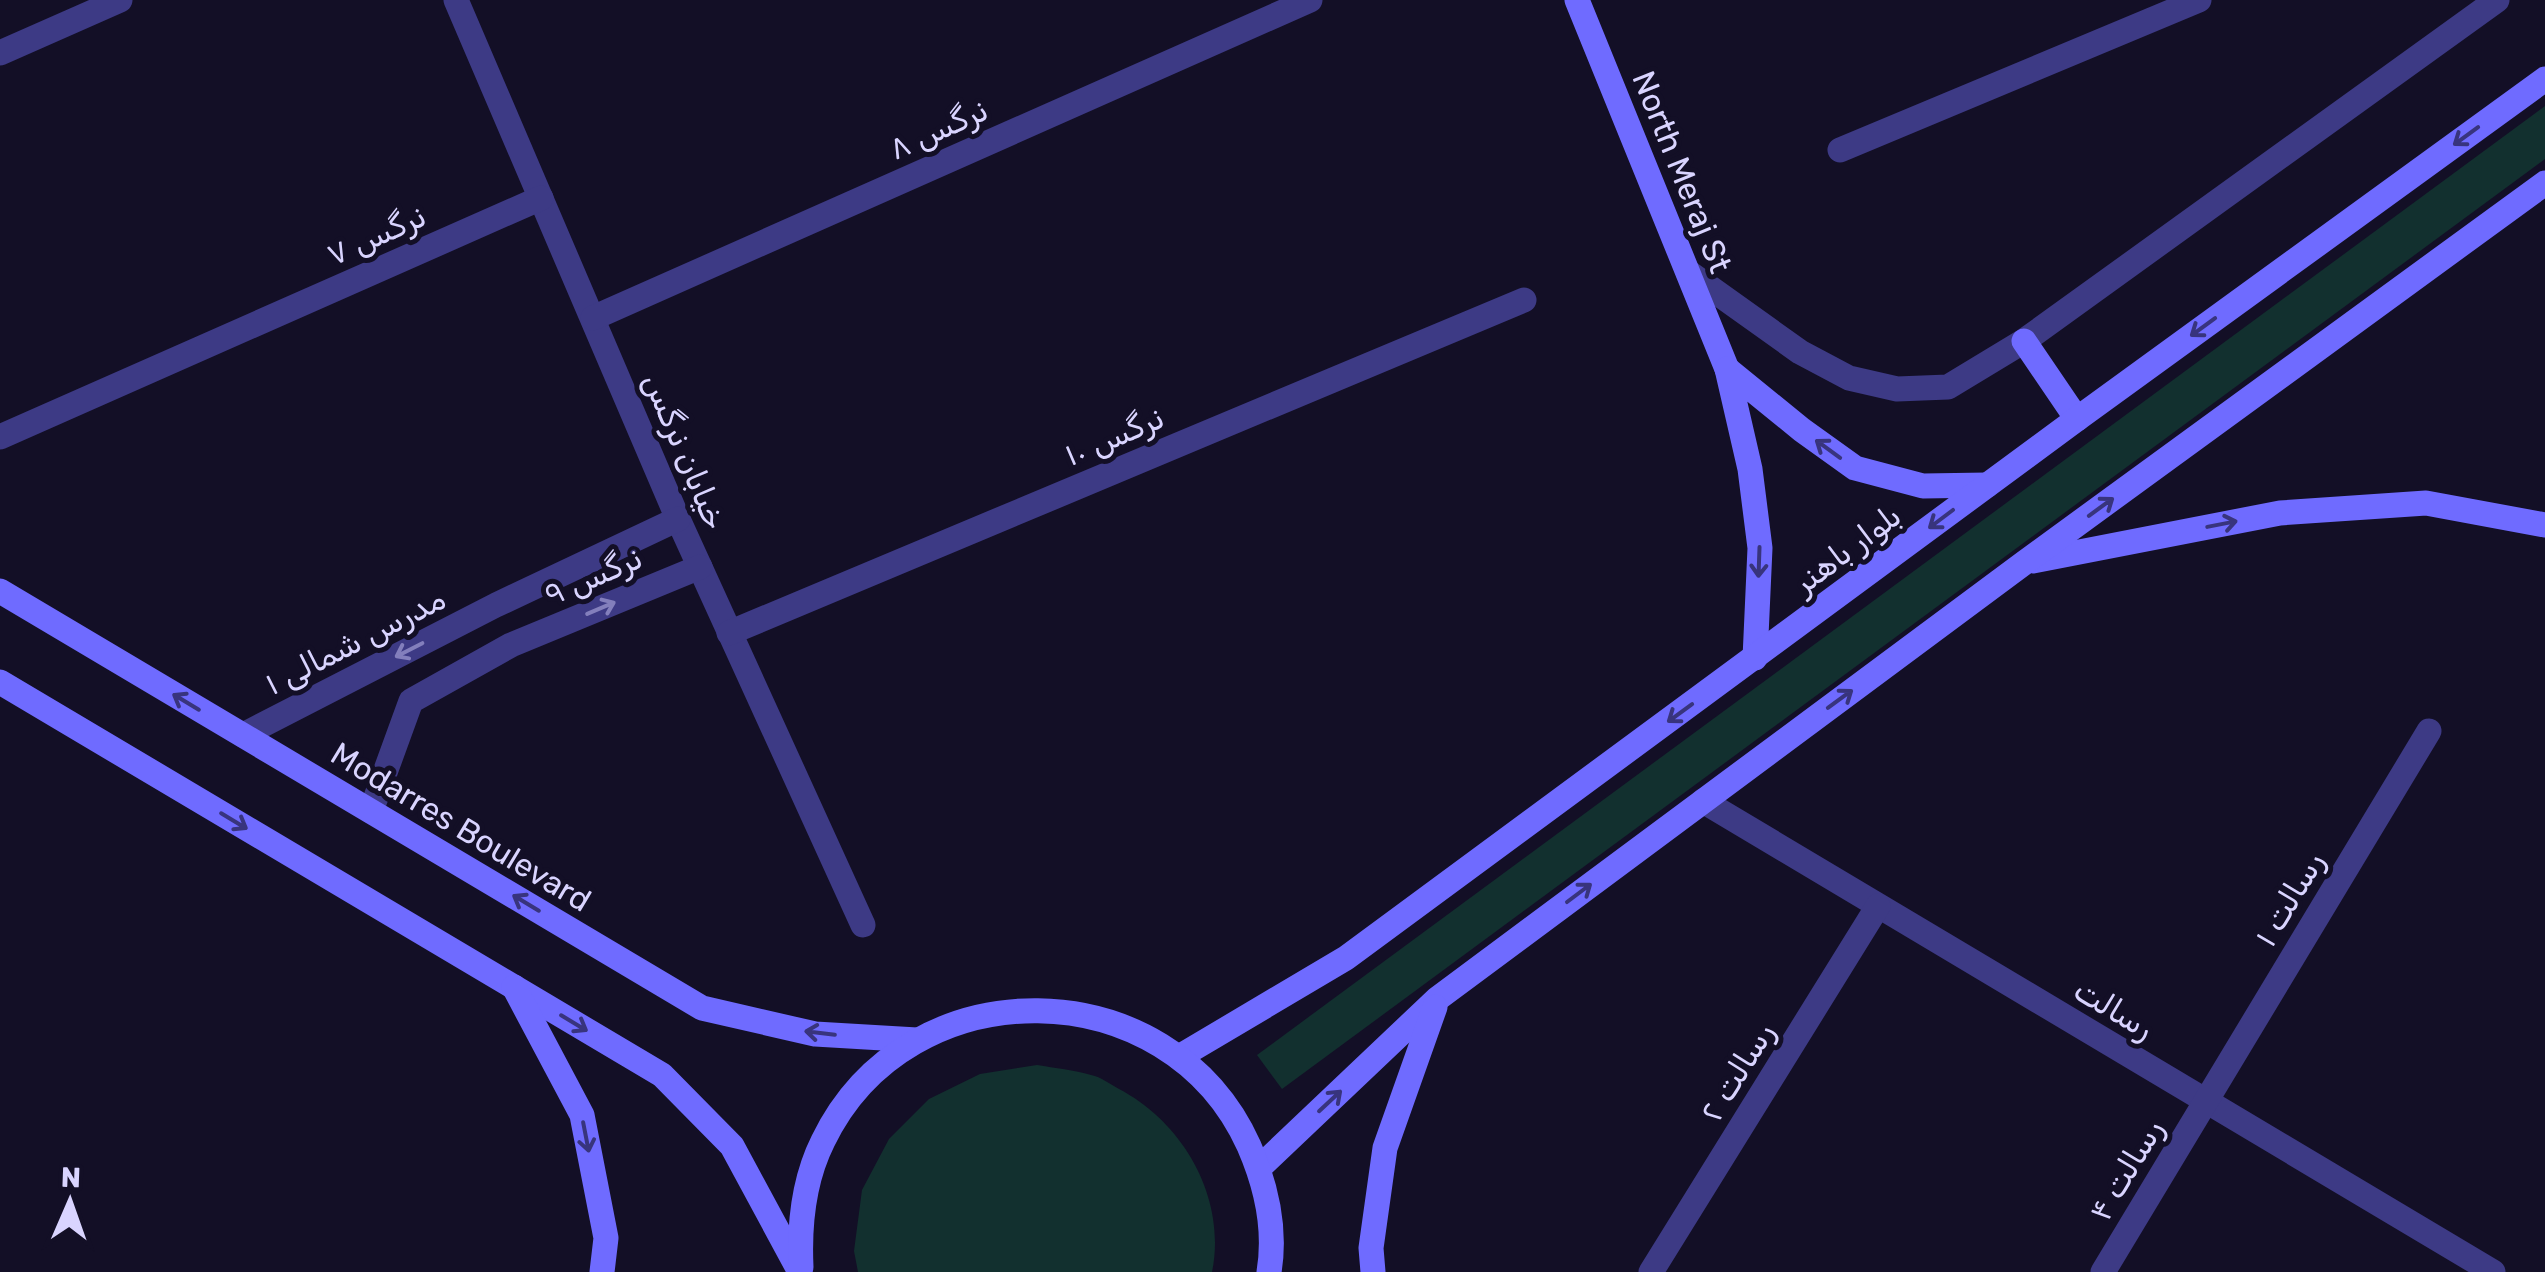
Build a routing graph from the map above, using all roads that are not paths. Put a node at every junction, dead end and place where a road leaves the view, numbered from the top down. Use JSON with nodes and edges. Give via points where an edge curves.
{"nodes":[{"id":1,"x":120,"y":0,"type":"edge"},
{"id":2,"x":456,"y":0,"type":"edge"},
{"id":3,"x":1310,"y":0,"type":"edge"},
{"id":4,"x":1577,"y":0,"type":"edge"},
{"id":5,"x":2199,"y":0,"type":"edge"},
{"id":6,"x":2498,"y":0,"type":"edge"},
{"id":7,"x":2,"y":52,"type":"edge"},
{"id":8,"x":2545,"y":78,"type":"edge"},
{"id":9,"x":1840,"y":150,"type":"dead end"},
{"id":10,"x":2545,"y":184,"type":"edge"},
{"id":11,"x":541,"y":198,"type":"junction"},
{"id":12,"x":1688,"y":272,"type":"junction"},
{"id":13,"x":1524,"y":300,"type":"dead end"},
{"id":14,"x":592,"y":318,"type":"junction"},
{"id":15,"x":2024,"y":341,"type":"junction"},
{"id":16,"x":1727,"y":369,"type":"junction"},
{"id":17,"x":2076,"y":420,"type":"junction"},
{"id":18,"x":0,"y":437,"type":"edge"},
{"id":19,"x":1987,"y":485,"type":"junction"},
{"id":20,"x":678,"y":520,"type":"junction"},
{"id":21,"x":2545,"y":524,"type":"edge"},
{"id":22,"x":2024,"y":563,"type":"junction"},
{"id":23,"x":700,"y":566,"type":"junction"},
{"id":24,"x":0,"y":592,"type":"edge"},
{"id":25,"x":496,"y":605,"type":"joint"},
{"id":26,"x":729,"y":632,"type":"junction"},
{"id":27,"x":1754,"y":658,"type":"junction"},
{"id":28,"x":0,"y":682,"type":"edge"},
{"id":29,"x":2428,"y":731,"type":"dead end"},
{"id":30,"x":243,"y":736,"type":"junction"},
{"id":31,"x":1703,"y":800,"type":"junction"},
{"id":32,"x":371,"y":812,"type":"junction"},
{"id":33,"x":1878,"y":906,"type":"junction"},
{"id":34,"x":863,"y":925,"type":"dead end"},
{"id":35,"x":514,"y":987,"type":"junction"},
{"id":36,"x":1437,"y":999,"type":"junction"},
{"id":37,"x":917,"y":1040,"type":"junction"},
{"id":38,"x":1179,"y":1057,"type":"junction"},
{"id":39,"x":2206,"y":1101,"type":"junction"},
{"id":40,"x":1259,"y":1168,"type":"junction"},
{"id":41,"x":1274,"y":1268,"type":"edge"},
{"id":42,"x":602,"y":1272,"type":"edge"},
{"id":43,"x":800,"y":1272,"type":"edge"},
{"id":44,"x":1374,"y":1272,"type":"edge"},
{"id":45,"x":1652,"y":1272,"type":"edge"},
{"id":46,"x":2103,"y":1272,"type":"edge"},
{"id":47,"x":2493,"y":1272,"type":"edge"}],
"edges":[{"from":1,"to":7,"type":"street"},
{"from":2,"to":11,"type":"street","name":"خیابان نرگس"},
{"from":3,"to":14,"type":"street","name":"نرگس ۸"},
{"from":4,"to":12,"type":"main road","name":"North Meraj St"},
{"from":5,"to":9,"type":"street"},
{"from":6,"to":15,"type":"street"},
{"from":8,"to":17,"type":"main road","name":"بلوار باهنر","one_way":true},
{"from":22,"to":10,"type":"main road","one_way":true},
{"from":11,"to":14,"type":"street","name":"خیابان نرگس"},
{"from":11,"to":18,"type":"street","name":"نرگس ۷"},
{"from":12,"to":15,"type":"street","via":[[1800,352],[1849,378],[1897,389],[1948,386]]},
{"from":12,"to":16,"type":"main road","name":"North Meraj St"},
{"from":13,"to":26,"type":"street","name":"نرگس ۱۰"},
{"from":14,"to":20,"type":"street","name":"خیابان نرگس"},
{"from":15,"to":17,"type":"main road"},
{"from":19,"to":16,"type":"main road","one_way":true,"via":[[1923,486],[1855,468]]},
{"from":16,"to":27,"type":"main road","name":"North Meraj St","one_way":true,"via":[[1760,548]]},
{"from":17,"to":19,"type":"main road","name":"بلوار باهنر"},
{"from":19,"to":27,"type":"main road","name":"بلوار باهنر","one_way":true},
{"from":20,"to":23,"type":"street","name":"خیابان نرگس"},
{"from":20,"to":25,"type":"street","name":"نرگس ۹"},
{"from":22,"to":21,"type":"main road","one_way":true,"via":[[2280,513],[2426,503]]},
{"from":31,"to":22,"type":"main road","one_way":true},
{"from":23,"to":26,"type":"street","name":"خیابان نرگس"},
{"from":32,"to":23,"type":"street","name":"نرگس ۹","one_way":true,"via":[[411,701],[511,645]]},
{"from":30,"to":24,"type":"main road","name":"Modarres Boulevard","one_way":true},
{"from":25,"to":30,"type":"street","name":"مدرس شمالی ۱","one_way":true},
{"from":26,"to":34,"type":"street","name":"خیابان نرگس"},
{"from":27,"to":38,"type":"main road","name":"بلوار باهنر","one_way":true,"via":[[1346,958]]},
{"from":28,"to":35,"type":"main road","one_way":true},
{"from":29,"to":39,"type":"street","name":"رسالت ۱"},
{"from":30,"to":32,"type":"main road","name":"Modarres Boulevard"},
{"from":31,"to":33,"type":"street","name":"رسالت"},
{"from":36,"to":31,"type":"main road","one_way":true},
{"from":37,"to":32,"type":"main road","name":"Modarres Boulevard","one_way":true,"via":[[815,1034],[702,1008]]},
{"from":33,"to":39,"type":"street","name":"رسالت"},
{"from":33,"to":45,"type":"street","name":"رسالت ۲"},
{"from":35,"to":42,"type":"main road","one_way":true,"via":[[582,1115],[606,1238]]},
{"from":35,"to":43,"type":"main road","one_way":true,"via":[[662,1075],[732,1146]]},
{"from":40,"to":36,"type":"main road","one_way":true},
{"from":36,"to":44,"type":"main road","via":[[1385,1148],[1370,1248]]},
{"from":37,"to":38,"type":"main road","via":[[959,1021],[1050,1010],[1096,1017]]},
{"from":37,"to":43,"type":"main road","via":[[848,1101],[823,1141],[804,1199]]},
{"from":38,"to":40,"type":"main road","via":[[1240,1126]]},
{"from":39,"to":46,"type":"street","name":"رسالت ۴"},
{"from":39,"to":47,"type":"street","name":"رسالت"},
{"from":40,"to":41,"type":"main road"}]}
